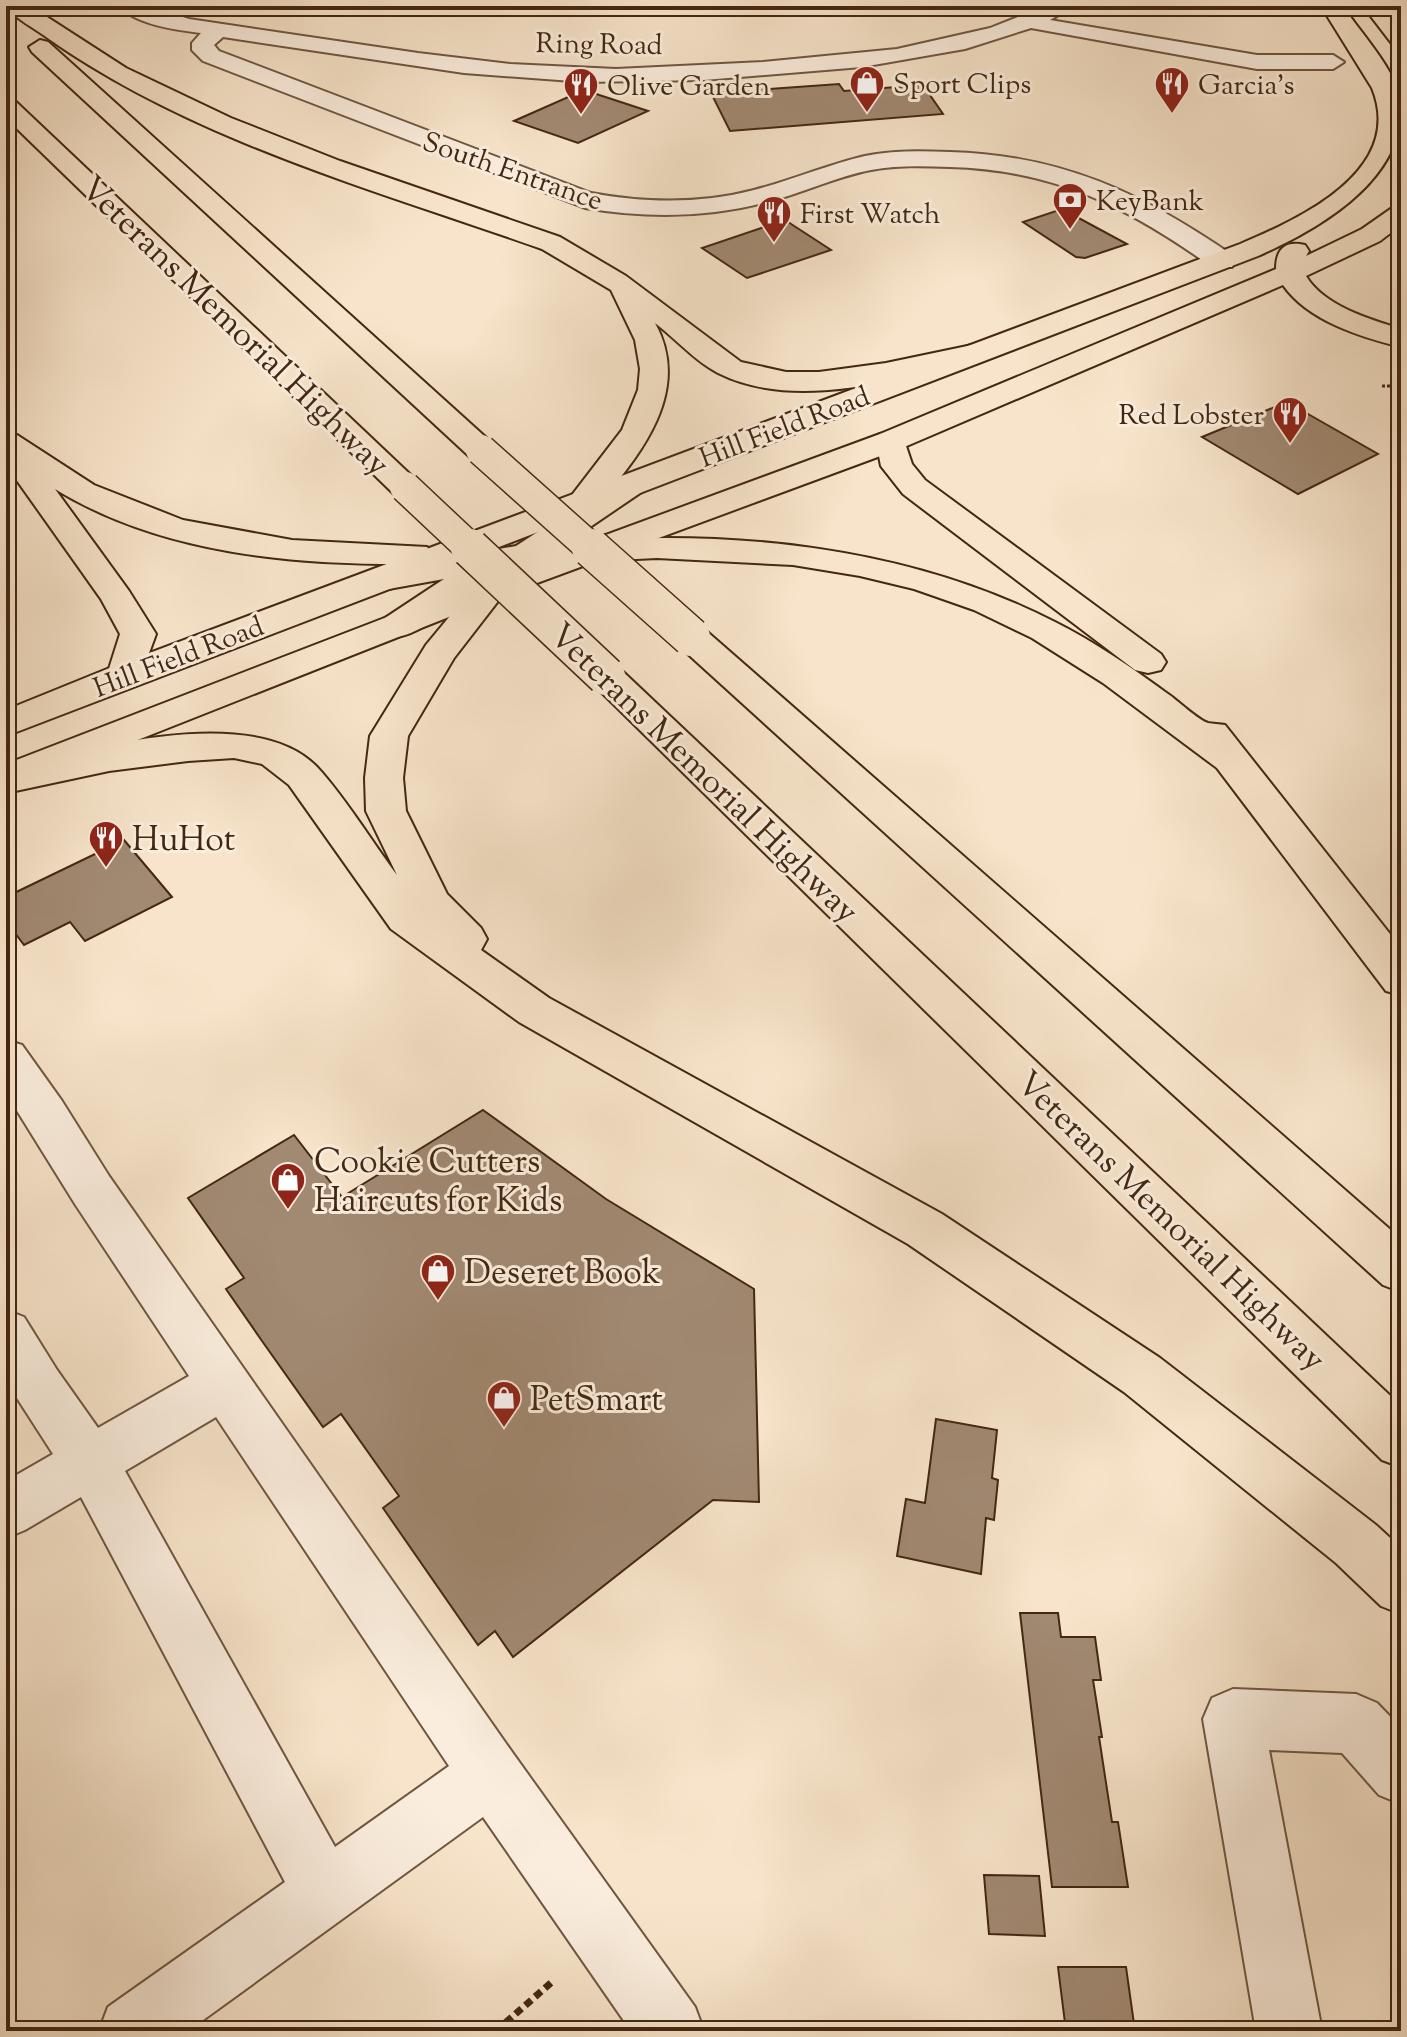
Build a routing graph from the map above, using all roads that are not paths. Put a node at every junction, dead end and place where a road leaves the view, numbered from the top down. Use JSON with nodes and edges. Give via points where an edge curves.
{"nodes":[{"id":1,"x":16,"y":6,"type":"edge"},
{"id":2,"x":130,"y":6,"type":"edge"},
{"id":3,"x":1063,"y":6,"type":"edge"},
{"id":4,"x":1332,"y":6,"type":"edge"},
{"id":5,"x":1374,"y":6,"type":"edge"},
{"id":6,"x":6,"y":16,"type":"edge"},
{"id":7,"x":1032,"y":21,"type":"junction"},
{"id":8,"x":211,"y":38,"type":"junction"},
{"id":9,"x":1401,"y":40,"type":"edge"},
{"id":10,"x":1356,"y":45,"type":"junction"},
{"id":11,"x":1248,"y":60,"type":"junction"},
{"id":12,"x":1333,"y":62,"type":"junction"},
{"id":13,"x":1178,"y":70,"type":"dead end"},
{"id":14,"x":1401,"y":71,"type":"edge"},
{"id":15,"x":1385,"y":91,"type":"junction"},
{"id":16,"x":6,"y":105,"type":"edge"},
{"id":17,"x":1377,"y":169,"type":"junction"},
{"id":18,"x":1401,"y":213,"type":"edge"},
{"id":19,"x":1222,"y":261,"type":"junction"},
{"id":20,"x":1292,"y":275,"type":"junction"},
{"id":21,"x":617,"y":280,"type":"junction"},
{"id":22,"x":1401,"y":338,"type":"edge"},
{"id":23,"x":977,"y":353,"type":"junction"},
{"id":24,"x":1050,"y":375,"type":"junction"},
{"id":25,"x":891,"y":441,"type":"junction"},
{"id":26,"x":6,"y":443,"type":"edge"},
{"id":27,"x":632,"y":484,"type":"junction"},
{"id":28,"x":582,"y":503,"type":"junction"},
{"id":29,"x":671,"y":521,"type":"junction"},
{"id":30,"x":597,"y":550,"type":"junction"},
{"id":31,"x":448,"y":553,"type":"junction"},
{"id":32,"x":514,"y":559,"type":"junction"},
{"id":33,"x":372,"y":582,"type":"junction"},
{"id":34,"x":125,"y":675,"type":"junction"},
{"id":35,"x":6,"y":724,"type":"edge"},
{"id":36,"x":1229,"y":758,"type":"junction"},
{"id":37,"x":6,"y":780,"type":"edge"},
{"id":38,"x":1401,"y":979,"type":"edge"},
{"id":39,"x":534,"y":1010,"type":"junction"},
{"id":40,"x":6,"y":1058,"type":"edge"},
{"id":41,"x":1401,"y":1270,"type":"edge"},
{"id":42,"x":6,"y":1333,"type":"edge"},
{"id":43,"x":224,"y":1384,"type":"junction"},
{"id":44,"x":1401,"y":1442,"type":"edge"},
{"id":45,"x":90,"y":1461,"type":"junction"},
{"id":46,"x":6,"y":1511,"type":"edge"},
{"id":47,"x":1401,"y":1586,"type":"edge"},
{"id":48,"x":1401,"y":1773,"type":"edge"},
{"id":49,"x":490,"y":1774,"type":"junction"},
{"id":50,"x":326,"y":1894,"type":"junction"},
{"id":51,"x":132,"y":2031,"type":"edge"},
{"id":52,"x":671,"y":2031,"type":"edge"},
{"id":53,"x":1289,"y":2031,"type":"edge"}],
"edges":[{"from":1,"to":21,"type":"main road","via":[[116,72],[181,104],[551,243]]},
{"from":2,"to":8,"type":"street","name":"Ring Road"},
{"from":3,"to":7,"type":"street","name":"Ring Road"},
{"from":4,"to":10,"type":"main road","name":"Hill Field Road"},
{"from":5,"to":9,"type":"main road"},
{"from":6,"to":41,"type":"main road","name":"Veterans Memorial Highway","bridge":true,"via":[[481,450]]},
{"from":7,"to":8,"type":"street","name":"Ring Road","via":[[956,45],[887,58],[649,75],[484,68]]},
{"from":7,"to":11,"type":"street","via":[[1197,42]]},
{"from":8,"to":19,"type":"street","name":"South Entrance","via":[[219,59],[551,189],[600,203],[713,205],[763,196],[875,162],[995,161],[1096,185]]},
{"from":10,"to":12,"type":"main road","via":[[1329,49]]},
{"from":10,"to":14,"type":"main road","via":[[1387,53]]},
{"from":10,"to":15,"type":"main road","name":"Hill Field Road"},
{"from":11,"to":12,"type":"street"},
{"from":11,"to":13,"type":"street","via":[[1241,75]]},
{"from":12,"to":15,"type":"main road","via":[[1362,73]]},
{"from":15,"to":17,"type":"main road","name":"Hill Field Road","via":[[1392,128]]},
{"from":16,"to":44,"type":"main road","name":"Veterans Memorial Highway","bridge":true},
{"from":17,"to":19,"type":"main road","name":"Hill Field Road","via":[[1349,198],[1315,220]]},
{"from":17,"to":20,"type":"main road","via":[[1382,196],[1346,225],[1289,254]]},
{"from":18,"to":20,"type":"main road","name":"Hill Field Road"},
{"from":19,"to":23,"type":"main road","name":"Hill Field Road"},
{"from":19,"to":24,"type":"main road","via":[[1226,274],[1213,290],[1116,332]]},
{"from":20,"to":22,"type":"main road","via":[[1306,296],[1323,306]]},
{"from":20,"to":24,"type":"main road","name":"Hill Field Road"},
{"from":21,"to":23,"type":"main road","via":[[731,368],[779,383]]},
{"from":21,"to":28,"type":"main road","via":[[652,347],[654,383],[627,451]]},
{"from":23,"to":27,"type":"main road","name":"Hill Field Road"},
{"from":24,"to":25,"type":"main road","name":"Hill Field Road"},
{"from":25,"to":29,"type":"main road","name":"Hill Field Road"},
{"from":25,"to":36,"type":"main road","via":[[894,461],[914,487],[1172,680]]},
{"from":26,"to":31,"type":"main road","via":[[91,496],[203,536],[270,549],[350,555]]},
{"from":26,"to":34,"type":"main road","via":[[138,634]]},
{"from":27,"to":28,"type":"main road","name":"Hill Field Road"},
{"from":27,"to":32,"type":"main road"},
{"from":28,"to":31,"type":"main road","name":"Hill Field Road"},
{"from":28,"to":32,"type":"main road"},
{"from":29,"to":30,"type":"main road","name":"Hill Field Road"},
{"from":29,"to":32,"type":"main road"},
{"from":30,"to":32,"type":"main road","name":"Hill Field Road"},
{"from":30,"to":32,"type":"main road"},
{"from":30,"to":36,"type":"main road","via":[[795,556],[944,587],[1045,630],[1127,681]]},
{"from":31,"to":32,"type":"main road"},
{"from":31,"to":33,"type":"main road","name":"Hill Field Road"},
{"from":32,"to":33,"type":"main road"},
{"from":32,"to":37,"type":"main road","name":"Hill Field Road","via":[[394,628]]},
{"from":32,"to":39,"type":"main road","via":[[439,653],[389,736],[384,778],[386,811],[431,903]]},
{"from":33,"to":34,"type":"main road","name":"Hill Field Road"},
{"from":34,"to":35,"type":"main road","name":"Hill Field Road"},
{"from":36,"to":38,"type":"main road"},
{"from":37,"to":39,"type":"main road","via":[[188,748],[234,745],[274,754],[303,776],[406,918]]},
{"from":39,"to":47,"type":"main road","via":[[925,1229],[1142,1375],[1356,1544]]},
{"from":40,"to":43,"type":"street"},
{"from":42,"to":45,"type":"street"},
{"from":43,"to":45,"type":"street"},
{"from":43,"to":49,"type":"street"},
{"from":45,"to":46,"type":"street"},
{"from":45,"to":50,"type":"street"},
{"from":48,"to":53,"type":"street","via":[[1356,1724],[1233,1719]]},
{"from":49,"to":50,"type":"street"},
{"from":49,"to":52,"type":"street"},
{"from":50,"to":51,"type":"street"}]}
